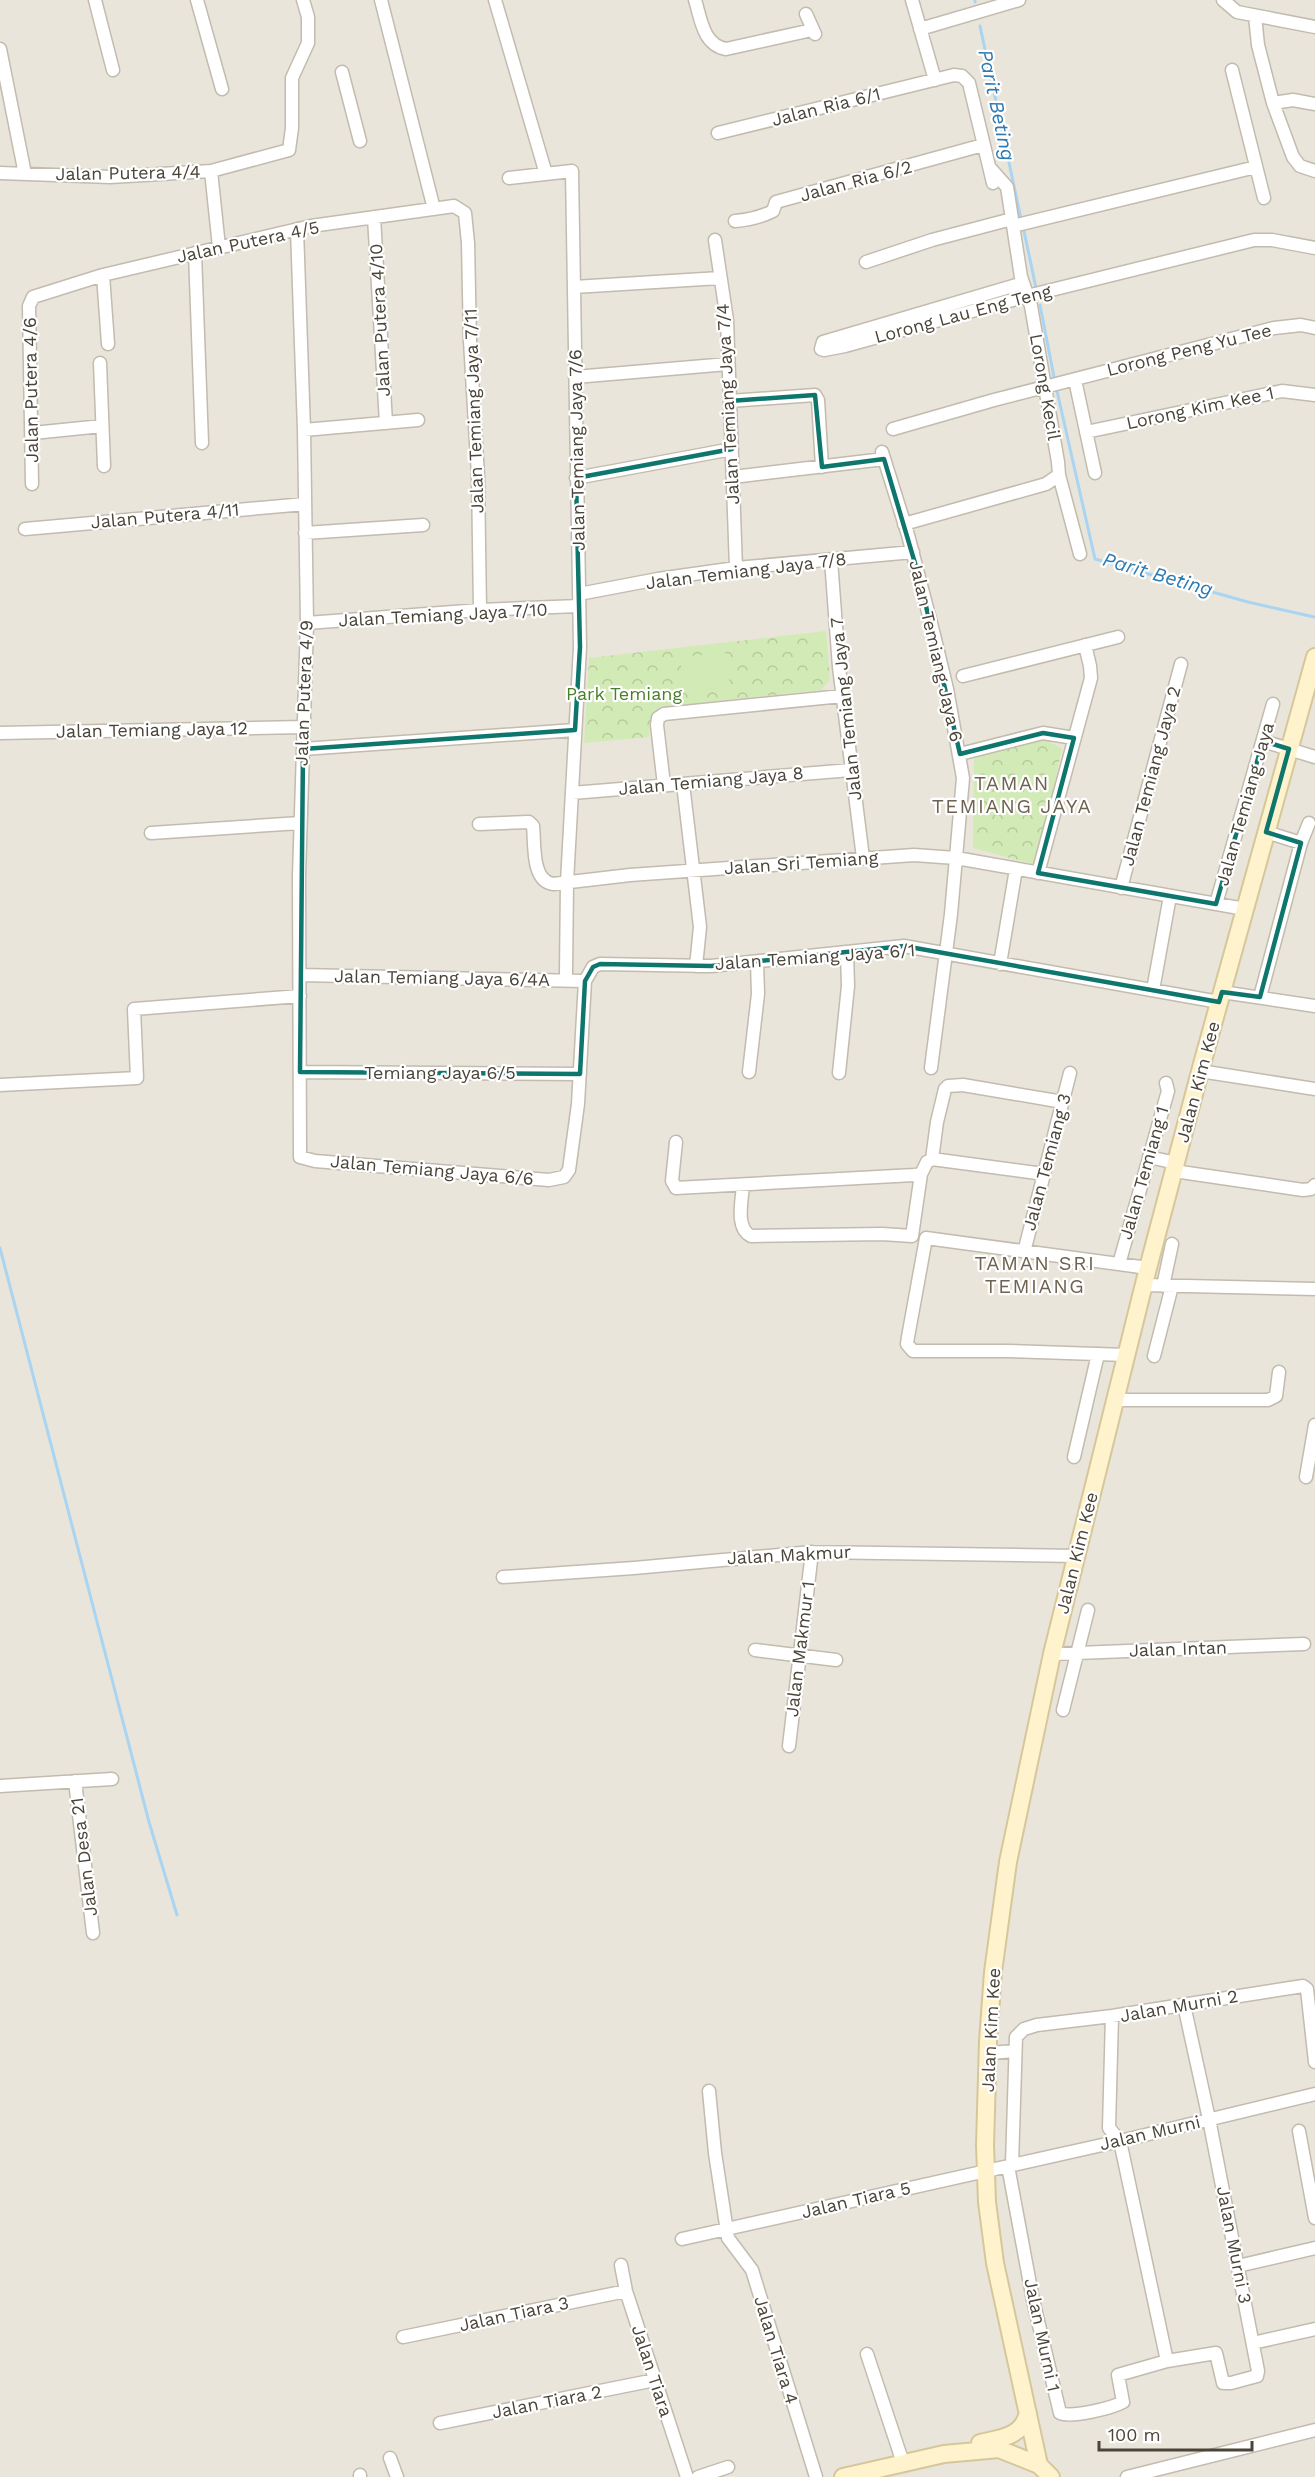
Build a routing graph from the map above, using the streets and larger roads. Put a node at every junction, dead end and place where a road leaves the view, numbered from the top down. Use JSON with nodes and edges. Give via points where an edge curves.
{"nodes":[{"id":1,"x":95,"y":0,"type":"edge"},
{"id":2,"x":197,"y":0,"type":"edge"},
{"id":3,"x":303,"y":0,"type":"edge"},
{"id":4,"x":381,"y":0,"type":"edge"},
{"id":5,"x":495,"y":0,"type":"edge"},
{"id":6,"x":695,"y":0,"type":"edge"},
{"id":7,"x":912,"y":0,"type":"edge"},
{"id":8,"x":1019,"y":0,"type":"edge"},
{"id":9,"x":1224,"y":2,"type":"edge"},
{"id":10,"x":806,"y":14,"type":"dead end"},
{"id":11,"x":1255,"y":16,"type":"junction"},
{"id":12,"x":1315,"y":27,"type":"edge"},
{"id":13,"x":920,"y":29,"type":"junction"},
{"id":14,"x":0,"y":49,"type":"edge"},
{"id":15,"x":113,"y":70,"type":"dead end"},
{"id":16,"x":1232,"y":70,"type":"dead end"},
{"id":17,"x":342,"y":72,"type":"dead end"},
{"id":18,"x":935,"y":80,"type":"junction"},
{"id":19,"x":222,"y":89,"type":"dead end"},
{"id":20,"x":1273,"y":103,"type":"junction"},
{"id":21,"x":1315,"y":104,"type":"edge"},
{"id":22,"x":717,"y":133,"type":"dead end"},
{"id":23,"x":360,"y":141,"type":"dead end"},
{"id":24,"x":983,"y":145,"type":"junction"},
{"id":25,"x":989,"y":167,"type":"junction"},
{"id":26,"x":1256,"y":167,"type":"junction"},
{"id":27,"x":211,"y":171,"type":"junction"},
{"id":28,"x":1315,"y":171,"type":"edge"},
{"id":29,"x":0,"y":173,"type":"edge"},
{"id":30,"x":25,"y":174,"type":"junction"},
{"id":31,"x":546,"y":174,"type":"junction"},
{"id":32,"x":509,"y":178,"type":"dead end"},
{"id":33,"x":993,"y":183,"type":"dead end"},
{"id":34,"x":1264,"y":198,"type":"dead end"},
{"id":35,"x":434,"y":209,"type":"junction"},
{"id":36,"x":465,"y":213,"type":"joint"},
{"id":37,"x":374,"y":217,"type":"junction"},
{"id":38,"x":735,"y":221,"type":"dead end"},
{"id":39,"x":1019,"y":223,"type":"junction"},
{"id":40,"x":297,"y":230,"type":"junction"},
{"id":41,"x":715,"y":240,"type":"dead end"},
{"id":42,"x":219,"y":247,"type":"junction"},
{"id":43,"x":1315,"y":248,"type":"edge"},
{"id":44,"x":195,"y":253,"type":"junction"},
{"id":45,"x":866,"y":262,"type":"dead end"},
{"id":46,"x":103,"y":274,"type":"junction"},
{"id":47,"x":720,"y":278,"type":"junction"},
{"id":48,"x":1023,"y":283,"type":"junction"},
{"id":49,"x":574,"y":287,"type":"junction"},
{"id":50,"x":1034,"y":294,"type":"junction"},
{"id":51,"x":33,"y":297,"type":"joint"},
{"id":52,"x":1315,"y":328,"type":"edge"},
{"id":53,"x":108,"y":344,"type":"dead end"},
{"id":54,"x":100,"y":363,"type":"dead end"},
{"id":55,"x":728,"y":364,"type":"junction"},
{"id":56,"x":575,"y":377,"type":"junction"},
{"id":57,"x":1060,"y":383,"type":"junction"},
{"id":58,"x":1315,"y":395,"type":"edge"},
{"id":59,"x":730,"y":401,"type":"junction"},
{"id":60,"x":418,"y":420,"type":"dead end"},
{"id":61,"x":386,"y":423,"type":"junction"},
{"id":62,"x":102,"y":426,"type":"junction"},
{"id":63,"x":893,"y":429,"type":"dead end"},
{"id":64,"x":304,"y":430,"type":"junction"},
{"id":65,"x":1086,"y":432,"type":"junction"},
{"id":66,"x":33,"y":433,"type":"junction"},
{"id":67,"x":202,"y":442,"type":"dead end"},
{"id":68,"x":732,"y":449,"type":"junction"},
{"id":69,"x":104,"y":466,"type":"dead end"},
{"id":70,"x":822,"y":467,"type":"junction"},
{"id":71,"x":1095,"y":473,"type":"dead end"},
{"id":72,"x":1059,"y":475,"type":"junction"},
{"id":73,"x":733,"y":477,"type":"junction"},
{"id":74,"x":576,"y":478,"type":"junction"},
{"id":75,"x":32,"y":484,"type":"dead end"},
{"id":76,"x":305,"y":504,"type":"junction"},
{"id":77,"x":904,"y":524,"type":"junction"},
{"id":78,"x":423,"y":525,"type":"dead end"},
{"id":79,"x":26,"y":529,"type":"dead end"},
{"id":80,"x":305,"y":532,"type":"junction"},
{"id":81,"x":913,"y":552,"type":"junction"},
{"id":82,"x":1080,"y":554,"type":"dead end"},
{"id":83,"x":831,"y":560,"type":"junction"},
{"id":84,"x":736,"y":568,"type":"junction"},
{"id":85,"x":579,"y":600,"type":"junction"},
{"id":86,"x":480,"y":610,"type":"junction"},
{"id":87,"x":307,"y":623,"type":"junction"},
{"id":88,"x":1118,"y":637,"type":"dead end"},
{"id":89,"x":1085,"y":645,"type":"junction"},
{"id":90,"x":1315,"y":657,"type":"edge"},
{"id":91,"x":1181,"y":664,"type":"dead end"},
{"id":92,"x":963,"y":676,"type":"dead end"},
{"id":93,"x":842,"y":696,"type":"junction"},
{"id":94,"x":1273,"y":704,"type":"dead end"},
{"id":95,"x":303,"y":727,"type":"junction"},
{"id":96,"x":575,"y":730,"type":"junction"},
{"id":97,"x":0,"y":733,"type":"edge"},
{"id":98,"x":1074,"y":738,"type":"junction"},
{"id":99,"x":1263,"y":741,"type":"junction"},
{"id":100,"x":303,"y":749,"type":"junction"},
{"id":101,"x":1289,"y":749,"type":"junction"},
{"id":102,"x":960,"y":754,"type":"junction"},
{"id":103,"x":1315,"y":757,"type":"edge"},
{"id":104,"x":851,"y":770,"type":"junction"},
{"id":105,"x":683,"y":784,"type":"junction"},
{"id":106,"x":664,"y":785,"type":"junction"},
{"id":107,"x":572,"y":793,"type":"junction"},
{"id":108,"x":300,"y":823,"type":"junction"},
{"id":109,"x":1310,"y":823,"type":"dead end"},
{"id":110,"x":479,"y":824,"type":"dead end"},
{"id":111,"x":1266,"y":832,"type":"junction"},
{"id":112,"x":151,"y":833,"type":"dead end"},
{"id":113,"x":1301,"y":843,"type":"junction"},
{"id":114,"x":863,"y":858,"type":"junction"},
{"id":115,"x":956,"y":858,"type":"junction"},
{"id":116,"x":1016,"y":869,"type":"junction"},
{"id":117,"x":694,"y":870,"type":"junction"},
{"id":118,"x":1038,"y":873,"type":"junction"},
{"id":119,"x":567,"y":882,"type":"junction"},
{"id":120,"x":1121,"y":888,"type":"junction"},
{"id":121,"x":1170,"y":896,"type":"junction"},
{"id":122,"x":1216,"y":904,"type":"junction"},
{"id":123,"x":1245,"y":909,"type":"junction"},
{"id":124,"x":847,"y":953,"type":"junction"},
{"id":125,"x":946,"y":953,"type":"junction"},
{"id":126,"x":757,"y":962,"type":"junction"},
{"id":127,"x":1000,"y":964,"type":"junction"},
{"id":128,"x":696,"y":966,"type":"junction"},
{"id":129,"x":566,"y":973,"type":"dead end"},
{"id":130,"x":300,"y":975,"type":"junction"},
{"id":131,"x":586,"y":976,"type":"junction"},
{"id":132,"x":1153,"y":990,"type":"junction"},
{"id":133,"x":300,"y":996,"type":"junction"},
{"id":134,"x":1221,"y":997,"type":"junction"},
{"id":135,"x":1260,"y":997,"type":"junction"},
{"id":136,"x":1315,"y":1006,"type":"edge"},
{"id":137,"x":931,"y":1068,"type":"dead end"},
{"id":138,"x":1200,"y":1071,"type":"junction"},
{"id":139,"x":300,"y":1072,"type":"junction"},
{"id":140,"x":749,"y":1072,"type":"dead end"},
{"id":141,"x":839,"y":1073,"type":"dead end"},
{"id":142,"x":1070,"y":1073,"type":"dead end"},
{"id":143,"x":580,"y":1074,"type":"junction"},
{"id":144,"x":1166,"y":1083,"type":"dead end"},
{"id":145,"x":0,"y":1085,"type":"edge"},
{"id":146,"x":1315,"y":1089,"type":"edge"},
{"id":147,"x":1063,"y":1102,"type":"junction"},
{"id":148,"x":676,"y":1142,"type":"dead end"},
{"id":149,"x":300,"y":1157,"type":"joint"},
{"id":150,"x":1149,"y":1157,"type":"junction"},
{"id":151,"x":932,"y":1160,"type":"junction"},
{"id":152,"x":1175,"y":1167,"type":"junction"},
{"id":153,"x":921,"y":1174,"type":"junction"},
{"id":154,"x":1044,"y":1174,"type":"junction"},
{"id":155,"x":743,"y":1185,"type":"junction"},
{"id":156,"x":1315,"y":1185,"type":"edge"},
{"id":157,"x":1172,"y":1244,"type":"dead end"},
{"id":158,"x":1024,"y":1252,"type":"junction"},
{"id":159,"x":1119,"y":1264,"type":"junction"},
{"id":160,"x":1148,"y":1268,"type":"junction"},
{"id":161,"x":1144,"y":1285,"type":"junction"},
{"id":162,"x":1168,"y":1286,"type":"junction"},
{"id":163,"x":1315,"y":1289,"type":"edge"},
{"id":164,"x":1098,"y":1354,"type":"junction"},
{"id":165,"x":1126,"y":1355,"type":"junction"},
{"id":166,"x":1154,"y":1356,"type":"dead end"},
{"id":167,"x":1279,"y":1372,"type":"dead end"},
{"id":168,"x":1115,"y":1400,"type":"junction"},
{"id":169,"x":1315,"y":1425,"type":"edge"},
{"id":170,"x":1074,"y":1457,"type":"dead end"},
{"id":171,"x":1306,"y":1477,"type":"dead end"},
{"id":172,"x":812,"y":1551,"type":"junction"},
{"id":173,"x":1076,"y":1556,"type":"junction"},
{"id":174,"x":503,"y":1577,"type":"dead end"},
{"id":175,"x":1088,"y":1610,"type":"dead end"},
{"id":176,"x":1304,"y":1644,"type":"dead end"},
{"id":177,"x":755,"y":1650,"type":"dead end"},
{"id":178,"x":1052,"y":1653,"type":"junction"},
{"id":179,"x":1079,"y":1653,"type":"junction"},
{"id":180,"x":799,"y":1656,"type":"junction"},
{"id":181,"x":836,"y":1660,"type":"dead end"},
{"id":182,"x":1063,"y":1710,"type":"dead end"},
{"id":183,"x":789,"y":1746,"type":"dead end"},
{"id":184,"x":112,"y":1779,"type":"dead end"},
{"id":185,"x":75,"y":1781,"type":"junction"},
{"id":186,"x":0,"y":1785,"type":"edge"},
{"id":187,"x":93,"y":1933,"type":"dead end"},
{"id":188,"x":1184,"y":2005,"type":"junction"},
{"id":189,"x":1112,"y":2016,"type":"junction"},
{"id":190,"x":1005,"y":2051,"type":"junction"},
{"id":191,"x":1315,"y":2062,"type":"edge"},
{"id":192,"x":709,"y":2091,"type":"dead end"},
{"id":193,"x":1315,"y":2094,"type":"edge"},
{"id":194,"x":1209,"y":2119,"type":"junction"},
{"id":195,"x":1299,"y":2131,"type":"dead end"},
{"id":196,"x":1120,"y":2140,"type":"junction"},
{"id":197,"x":1010,"y":2165,"type":"junction"},
{"id":198,"x":986,"y":2170,"type":"junction"},
{"id":199,"x":1315,"y":2218,"type":"edge"},
{"id":200,"x":726,"y":2230,"type":"junction"},
{"id":201,"x":682,"y":2239,"type":"dead end"},
{"id":202,"x":1315,"y":2248,"type":"edge"},
{"id":203,"x":621,"y":2265,"type":"dead end"},
{"id":204,"x":1238,"y":2266,"type":"junction"},
{"id":205,"x":626,"y":2291,"type":"junction"},
{"id":206,"x":1315,"y":2329,"type":"edge"},
{"id":207,"x":403,"y":2337,"type":"dead end"},
{"id":208,"x":1253,"y":2343,"type":"junction"},
{"id":209,"x":867,"y":2354,"type":"dead end"},
{"id":210,"x":1167,"y":2361,"type":"junction"},
{"id":211,"x":655,"y":2380,"type":"junction"},
{"id":212,"x":1028,"y":2413,"type":"junction"},
{"id":213,"x":440,"y":2423,"type":"dead end"},
{"id":214,"x":1315,"y":2430,"type":"edge"},
{"id":215,"x":944,"y":2454,"type":"junction"},
{"id":216,"x":390,"y":2458,"type":"dead end"},
{"id":217,"x":903,"y":2463,"type":"junction"},
{"id":218,"x":728,"y":2468,"type":"dead end"},
{"id":219,"x":1045,"y":2471,"type":"edge"},
{"id":220,"x":397,"y":2477,"type":"edge"},
{"id":221,"x":687,"y":2477,"type":"edge"},
{"id":222,"x":698,"y":2477,"type":"edge"},
{"id":223,"x":816,"y":2477,"type":"edge"},
{"id":224,"x":843,"y":2477,"type":"edge"},
{"id":225,"x":1127,"y":2477,"type":"edge"}],
"edges":[{"from":1,"to":15,"type":"street"},
{"from":2,"to":19,"type":"street"},
{"from":3,"to":27,"type":"street","name":"Jalan Putera 4/4","via":[[308,17],[308,43],[292,78],[290,150]]},
{"from":4,"to":35,"type":"street"},
{"from":5,"to":31,"type":"street"},
{"from":6,"to":10,"type":"street","via":[[706,36],[718,47],[815,32]]},
{"from":7,"to":13,"type":"street"},
{"from":8,"to":13,"type":"street"},
{"from":9,"to":11,"type":"street","via":[[1237,12]]},
{"from":11,"to":12,"type":"street"},
{"from":11,"to":20,"type":"street"},
{"from":13,"to":18,"type":"street"},
{"from":14,"to":30,"type":"street"},
{"from":16,"to":26,"type":"street"},
{"from":17,"to":23,"type":"street"},
{"from":18,"to":22,"type":"street","name":"Jalan Ria 6/1"},
{"from":18,"to":24,"type":"street","name":"Jalan Ria 6/1","via":[[967,78]]},
{"from":20,"to":21,"type":"street","via":[[1293,100]]},
{"from":20,"to":28,"type":"street","via":[[1296,163]]},
{"from":24,"to":25,"type":"street"},
{"from":24,"to":38,"type":"street","name":"Jalan Ria 6/2","via":[[776,202],[773,211],[765,215]]},
{"from":25,"to":33,"type":"street"},
{"from":25,"to":39,"type":"street","name":"Lorong Kecil","via":[[1007,187]]},
{"from":26,"to":34,"type":"street"},
{"from":26,"to":39,"type":"street"},
{"from":27,"to":30,"type":"street","name":"Jalan Putera 4/4","via":[[110,177]]},
{"from":27,"to":42,"type":"street"},
{"from":29,"to":30,"type":"street","name":"Jalan Putera 4/4"},
{"from":31,"to":32,"type":"street","name":"Jalan Temiang Jaya 7/6"},
{"from":31,"to":49,"type":"street","name":"Jalan Temiang Jaya 7/6","via":[[572,171]]},
{"from":35,"to":36,"type":"street","name":"Jalan Putera 4/5","via":[[454,206]]},
{"from":35,"to":37,"type":"street","name":"Jalan Putera 4/5"},
{"from":36,"to":86,"type":"street","name":"Jalan Temiang Jaya 7/11","via":[[478,476]]},
{"from":37,"to":40,"type":"street","name":"Jalan Putera 4/5"},
{"from":37,"to":61,"type":"street","name":"Jalan Putera 4/10"},
{"from":39,"to":45,"type":"street","via":[[932,240]]},
{"from":39,"to":48,"type":"street","name":"Lorong Kecil"},
{"from":40,"to":42,"type":"street","name":"Jalan Putera 4/5"},
{"from":40,"to":64,"type":"street","name":"Jalan Putera 4/9"},
{"from":41,"to":47,"type":"street","name":"Jalan Temiang Jaya 7/4"},
{"from":42,"to":44,"type":"street","name":"Jalan Putera 4/5"},
{"from":43,"to":50,"type":"street","name":"Lorong Lau Eng Teng","via":[[1254,240]]},
{"from":44,"to":46,"type":"street","name":"Jalan Putera 4/5"},
{"from":44,"to":67,"type":"street"},
{"from":46,"to":51,"type":"street","name":"Jalan Putera 4/5"},
{"from":46,"to":53,"type":"street"},
{"from":47,"to":49,"type":"street"},
{"from":47,"to":55,"type":"street","name":"Jalan Temiang Jaya 7/4","via":[[727,320]]},
{"from":48,"to":50,"type":"street","name":"Lorong Kecil"},
{"from":48,"to":50,"type":"street","name":"Lorong Lau Eng Teng","via":[[823,342],[821,349],[845,346]]},
{"from":49,"to":56,"type":"street","name":"Jalan Temiang Jaya 7/6"},
{"from":50,"to":57,"type":"street","name":"Lorong Kecil","via":[[1031,306]]},
{"from":51,"to":66,"type":"street","name":"Jalan Putera 4/6","via":[[29,306]]},
{"from":52,"to":57,"type":"street","name":"Lorong Peng Yu Tee","via":[[1275,328]]},
{"from":54,"to":62,"type":"street"},
{"from":55,"to":56,"type":"street"},
{"from":55,"to":59,"type":"street","name":"Jalan Temiang Jaya 7/4"},
{"from":56,"to":74,"type":"street","name":"Jalan Temiang Jaya 7/6"},
{"from":57,"to":63,"type":"street","name":"Lorong Peng Yu Tee"},
{"from":57,"to":65,"type":"street"},
{"from":57,"to":72,"type":"street","name":"Lorong Kecil"},
{"from":58,"to":65,"type":"street","name":"Lorong Kim Kee 1","via":[[1282,391]]},
{"from":59,"to":68,"type":"street","name":"Jalan Temiang Jaya 7/4"},
{"from":59,"to":70,"type":"street","via":[[815,395]]},
{"from":60,"to":61,"type":"street"},
{"from":61,"to":64,"type":"street"},
{"from":62,"to":66,"type":"street"},
{"from":62,"to":69,"type":"street"},
{"from":64,"to":76,"type":"street","name":"Jalan Putera 4/9"},
{"from":65,"to":71,"type":"street"},
{"from":66,"to":75,"type":"street","name":"Jalan Putera 4/6"},
{"from":68,"to":73,"type":"street","name":"Jalan Temiang Jaya 7/4"},
{"from":68,"to":74,"type":"street"},
{"from":70,"to":73,"type":"street"},
{"from":70,"to":77,"type":"street","name":"Jalan Temiang Jaya 6","via":[[883,456]]},
{"from":72,"to":77,"type":"street","via":[[1046,484]]},
{"from":72,"to":82,"type":"street","name":"Lorong Kecil"},
{"from":73,"to":84,"type":"street","name":"Jalan Temiang Jaya 7/4"},
{"from":74,"to":85,"type":"street","name":"Jalan Temiang Jaya 7/6"},
{"from":76,"to":79,"type":"street","name":"Jalan Putera 4/11"},
{"from":76,"to":80,"type":"street","name":"Jalan Putera 4/9"},
{"from":77,"to":81,"type":"street","name":"Jalan Temiang Jaya 6"},
{"from":78,"to":80,"type":"street"},
{"from":80,"to":87,"type":"street","name":"Jalan Putera 4/9"},
{"from":81,"to":83,"type":"street","name":"Jalan Temiang Jaya 7/8"},
{"from":81,"to":102,"type":"street","name":"Jalan Temiang Jaya 6"},
{"from":83,"to":84,"type":"street","name":"Jalan Temiang Jaya 7/8"},
{"from":83,"to":93,"type":"street","name":"Jalan Temiang Jaya 7"},
{"from":84,"to":85,"type":"street","name":"Jalan Temiang Jaya 7/8","via":[[658,579]]},
{"from":85,"to":86,"type":"street","name":"Jalan Temiang Jaya 7/10"},
{"from":85,"to":96,"type":"street","name":"Jalan Temiang Jaya 7/6"},
{"from":86,"to":87,"type":"street","name":"Jalan Temiang Jaya 7/10"},
{"from":87,"to":95,"type":"street","name":"Jalan Putera 4/9"},
{"from":88,"to":89,"type":"street"},
{"from":89,"to":92,"type":"street"},
{"from":89,"to":98,"type":"street","via":[[1090,678]]},
{"from":90,"to":101,"type":"street","name":"Jalan Kim Kee"},
{"from":91,"to":120,"type":"street","name":"Jalan Temiang Jaya 2"},
{"from":93,"to":104,"type":"street","name":"Jalan Temiang Jaya 7"},
{"from":93,"to":106,"type":"street","via":[[664,714],[658,718],[657,726]]},
{"from":94,"to":99,"type":"street","name":"Jalan Temiang Jaya"},
{"from":95,"to":97,"type":"street","name":"Jalan Temiang Jaya 12"},
{"from":95,"to":100,"type":"street","name":"Jalan Putera 4/9"},
{"from":96,"to":100,"type":"street"},
{"from":96,"to":107,"type":"street","name":"Jalan Temiang Jaya 7/6"},
{"from":98,"to":102,"type":"street","via":[[1043,733]]},
{"from":98,"to":118,"type":"street"},
{"from":99,"to":101,"type":"street"},
{"from":99,"to":122,"type":"street","name":"Jalan Temiang Jaya"},
{"from":100,"to":108,"type":"street","name":"Jalan Putera 4/9"},
{"from":101,"to":103,"type":"street"},
{"from":101,"to":111,"type":"street","name":"Jalan Kim Kee"},
{"from":102,"to":115,"type":"street","name":"Jalan Temiang Jaya 6","via":[[963,794]]},
{"from":104,"to":105,"type":"street","name":"Jalan Temiang Jaya 8"},
{"from":104,"to":114,"type":"street","name":"Jalan Temiang Jaya 7"},
{"from":105,"to":106,"type":"street","name":"Jalan Temiang Jaya 8"},
{"from":105,"to":117,"type":"street"},
{"from":106,"to":107,"type":"street","name":"Jalan Temiang Jaya 8"},
{"from":107,"to":119,"type":"street","name":"Jalan Temiang Jaya 7/6"},
{"from":108,"to":112,"type":"street"},
{"from":108,"to":130,"type":"street","name":"Jalan Putera 4/9"},
{"from":109,"to":113,"type":"street"},
{"from":110,"to":119,"type":"street","name":"Jalan Sri Temiang","via":[[529,822],[533,826],[538,874],[548,883]]},
{"from":111,"to":113,"type":"street"},
{"from":111,"to":123,"type":"street","name":"Jalan Kim Kee"},
{"from":113,"to":135,"type":"street"},
{"from":114,"to":115,"type":"street","name":"Jalan Sri Temiang"},
{"from":114,"to":117,"type":"street","name":"Jalan Sri Temiang"},
{"from":115,"to":116,"type":"street","name":"Jalan Sri Temiang"},
{"from":115,"to":125,"type":"street","name":"Jalan Temiang Jaya 6"},
{"from":116,"to":118,"type":"street","name":"Jalan Sri Temiang"},
{"from":116,"to":127,"type":"street"},
{"from":117,"to":119,"type":"street","name":"Jalan Sri Temiang"},
{"from":117,"to":128,"type":"street","via":[[700,927]]},
{"from":118,"to":120,"type":"street","name":"Jalan Sri Temiang"},
{"from":119,"to":129,"type":"street","name":"Jalan Temiang Jaya 7/6"},
{"from":120,"to":121,"type":"street","name":"Jalan Sri Temiang"},
{"from":121,"to":122,"type":"street","name":"Jalan Sri Temiang"},
{"from":121,"to":132,"type":"street"},
{"from":122,"to":123,"type":"street","name":"Jalan Sri Temiang"},
{"from":123,"to":134,"type":"street","name":"Jalan Kim Kee"},
{"from":124,"to":125,"type":"street","name":"Jalan Temiang Jaya 6/1","via":[[904,946]]},
{"from":124,"to":126,"type":"street","name":"Jalan Temiang Jaya 6/1"},
{"from":124,"to":141,"type":"street","via":[[848,986]]},
{"from":125,"to":127,"type":"street","name":"Jalan Temiang Jaya 6/1"},
{"from":125,"to":137,"type":"street","name":"Jalan Temiang Jaya 6"},
{"from":126,"to":128,"type":"street","name":"Jalan Temiang Jaya 6/1"},
{"from":126,"to":140,"type":"street","via":[[758,994]]},
{"from":127,"to":132,"type":"street","name":"Jalan Temiang Jaya 6/1"},
{"from":128,"to":131,"type":"street","name":"Jalan Temiang Jaya 6/1","via":[[600,964]]},
{"from":130,"to":131,"type":"street","name":"Jalan Temiang Jaya 6/4A"},
{"from":130,"to":133,"type":"street","name":"Jalan Putera 4/9"},
{"from":131,"to":143,"type":"street"},
{"from":132,"to":134,"type":"street","name":"Jalan Temiang Jaya 6/1"},
{"from":133,"to":139,"type":"street","name":"Jalan Putera 4/9"},
{"from":133,"to":145,"type":"street","via":[[134,1009],[137,1078]]},
{"from":134,"to":135,"type":"street","name":"Jalan Temiang Jaya 6/1"},
{"from":134,"to":138,"type":"street","name":"Jalan Kim Kee"},
{"from":135,"to":136,"type":"street","name":"Jalan Temiang Jaya 6/1"},
{"from":138,"to":146,"type":"street"},
{"from":138,"to":152,"type":"street","name":"Jalan Kim Kee"},
{"from":139,"to":143,"type":"street","name":"Temiang Jaya 6/5"},
{"from":139,"to":149,"type":"street","name":"Jalan Putera 4/9"},
{"from":142,"to":147,"type":"street","name":"Jalan Temiang 3"},
{"from":143,"to":149,"type":"street","name":"Jalan Temiang Jaya 6/6","via":[[569,1170],[564,1176],[549,1180]]},
{"from":144,"to":150,"type":"street","name":"Jalan Temiang 1"},
{"from":147,"to":151,"type":"street","via":[[963,1085],[948,1086],[937,1122]]},
{"from":147,"to":154,"type":"street","name":"Jalan Temiang 3"},
{"from":148,"to":155,"type":"street","via":[[672,1181],[676,1188]]},
{"from":150,"to":152,"type":"street"},
{"from":150,"to":159,"type":"street","name":"Jalan Temiang 1"},
{"from":151,"to":153,"type":"street"},
{"from":151,"to":154,"type":"street"},
{"from":152,"to":156,"type":"street","via":[[1303,1190]]},
{"from":152,"to":160,"type":"street","name":"Jalan Kim Kee"},
{"from":153,"to":155,"type":"street"},
{"from":153,"to":155,"type":"street","via":[[912,1236],[751,1236],[744,1233],[741,1225]]},
{"from":154,"to":158,"type":"street","name":"Jalan Temiang 3"},
{"from":157,"to":162,"type":"street"},
{"from":158,"to":159,"type":"street"},
{"from":158,"to":164,"type":"street","via":[[926,1238],[909,1348]]},
{"from":159,"to":160,"type":"street"},
{"from":160,"to":161,"type":"street","name":"Jalan Kim Kee"},
{"from":161,"to":162,"type":"street"},
{"from":161,"to":165,"type":"street","name":"Jalan Kim Kee"},
{"from":162,"to":163,"type":"street"},
{"from":162,"to":166,"type":"street"},
{"from":164,"to":165,"type":"street"},
{"from":164,"to":170,"type":"street"},
{"from":165,"to":168,"type":"street","name":"Jalan Kim Kee"},
{"from":167,"to":168,"type":"street","via":[[1276,1396],[1268,1400]]},
{"from":168,"to":173,"type":"street","name":"Jalan Kim Kee"},
{"from":169,"to":171,"type":"street"},
{"from":172,"to":173,"type":"street","name":"Jalan Makmur"},
{"from":172,"to":174,"type":"street","name":"Jalan Makmur"},
{"from":172,"to":180,"type":"street","name":"Jalan Makmur 1"},
{"from":173,"to":178,"type":"street","name":"Jalan Kim Kee"},
{"from":175,"to":179,"type":"street"},
{"from":176,"to":179,"type":"street","name":"Jalan Intan"},
{"from":177,"to":180,"type":"street"},
{"from":178,"to":179,"type":"street","name":"Jalan Intan"},
{"from":178,"to":190,"type":"street","name":"Jalan Kim Kee","via":[[1008,1862],[993,1972]]},
{"from":179,"to":182,"type":"street"},
{"from":180,"to":181,"type":"street"},
{"from":180,"to":183,"type":"street","name":"Jalan Makmur 1"},
{"from":184,"to":185,"type":"street"},
{"from":185,"to":186,"type":"street"},
{"from":185,"to":187,"type":"street","name":"Jalan Desa 21"},
{"from":188,"to":189,"type":"street","name":"Jalan Murni 2"},
{"from":188,"to":191,"type":"street","name":"Jalan Murni 2","via":[[1306,1987]]},
{"from":188,"to":194,"type":"street","name":"Jalan Murni 3"},
{"from":189,"to":190,"type":"street","via":[[1024,2029]]},
{"from":189,"to":196,"type":"street","name":"Jalan Murni 2","via":[[1109,2128]]},
{"from":190,"to":197,"type":"street"},
{"from":190,"to":198,"type":"street","name":"Jalan Kim Kee"},
{"from":192,"to":200,"type":"street","name":"Jalan Tiara 4"},
{"from":193,"to":194,"type":"street","name":"Jalan Murni"},
{"from":194,"to":196,"type":"street","name":"Jalan Murni"},
{"from":194,"to":204,"type":"street","name":"Jalan Murni 3"},
{"from":195,"to":199,"type":"street"},
{"from":196,"to":197,"type":"street","name":"Jalan Murni"},
{"from":196,"to":210,"type":"street","name":"Jalan Murni 2"},
{"from":197,"to":198,"type":"street","name":"Jalan Murni"},
{"from":197,"to":210,"type":"street","name":"Jalan Murni 1","via":[[1034,2300],[1060,2413],[1069,2415],[1116,2406],[1123,2402],[1118,2375]]},
{"from":198,"to":200,"type":"street","name":"Jalan Tiara 5"},
{"from":198,"to":212,"type":"street","name":"Jalan Kim Kee","via":[[989,2231]]},
{"from":200,"to":201,"type":"street"},
{"from":200,"to":223,"type":"street","name":"Jalan Tiara 4","via":[[752,2270]]},
{"from":202,"to":204,"type":"street"},
{"from":203,"to":205,"type":"street","name":"Jalan Tiara"},
{"from":204,"to":208,"type":"street","name":"Jalan Murni 3"},
{"from":205,"to":207,"type":"street","name":"Jalan Tiara 3"},
{"from":205,"to":211,"type":"street","name":"Jalan Tiara"},
{"from":206,"to":208,"type":"street"},
{"from":208,"to":210,"type":"street","name":"Jalan Murni 3","via":[[1257,2376],[1227,2383],[1221,2380],[1216,2353]]},
{"from":209,"to":217,"type":"street"},
{"from":211,"to":213,"type":"street","name":"Jalan Tiara 2"},
{"from":211,"to":221,"type":"street","name":"Jalan Tiara"},
{"from":212,"to":215,"type":"street","via":[[1025,2425],[1014,2433]]},
{"from":212,"to":219,"type":"street","name":"Jalan Kim Kee"},
{"from":214,"to":225,"type":"street"},
{"from":215,"to":217,"type":"street"},
{"from":215,"to":219,"type":"street","via":[[999,2449]]},
{"from":216,"to":220,"type":"street"},
{"from":217,"to":224,"type":"street"},
{"from":218,"to":222,"type":"street"}]}
